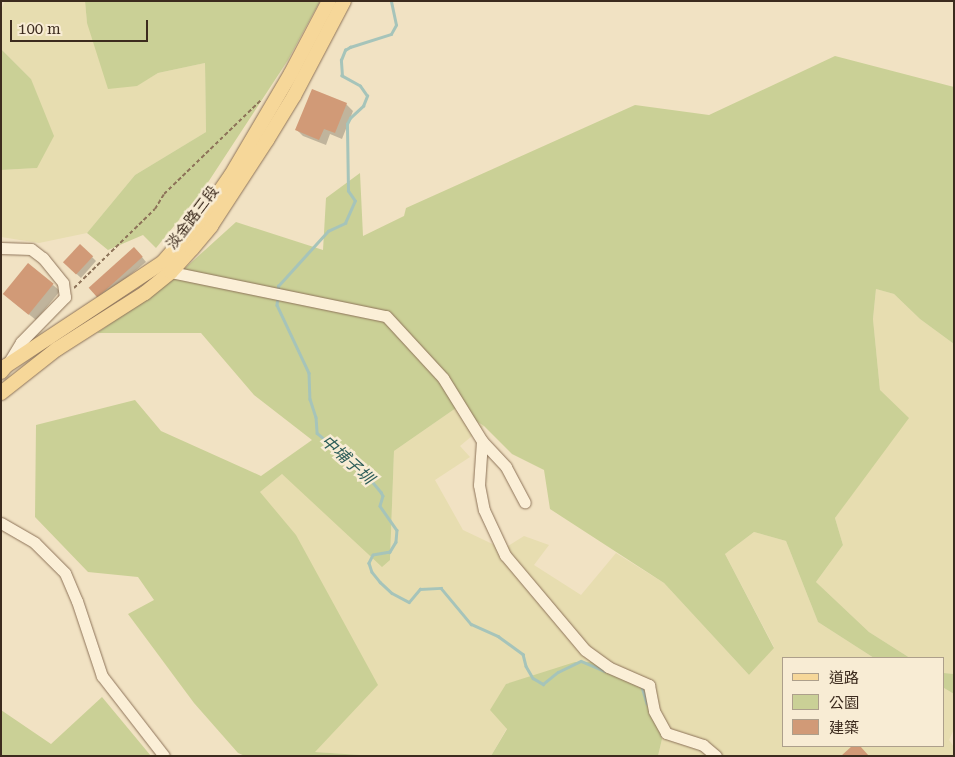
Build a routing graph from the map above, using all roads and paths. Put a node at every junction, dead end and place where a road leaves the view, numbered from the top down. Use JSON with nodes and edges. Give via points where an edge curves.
{"nodes":[{"id":1,"x":330,"y":1,"type":"edge"},
{"id":2,"x":344,"y":1,"type":"edge"},
{"id":3,"x":264,"y":98,"type":"dead end"},
{"id":4,"x":1,"y":248,"type":"edge"},
{"id":5,"x":167,"y":267,"type":"junction"},
{"id":6,"x":65,"y":297,"type":"junction"},
{"id":7,"x":3,"y":372,"type":"edge"},
{"id":8,"x":1,"y":393,"type":"edge"},
{"id":9,"x":482,"y":442,"type":"junction"},
{"id":10,"x":525,"y":502,"type":"dead end"},
{"id":11,"x":1,"y":524,"type":"edge"},
{"id":12,"x":164,"y":756,"type":"edge"},
{"id":13,"x":716,"y":756,"type":"edge"}],
"edges":[{"from":1,"to":5,"type":"main road","name":"淡金路三段","via":[[230,174]]},
{"from":2,"to":5,"type":"main road","name":"淡金路三段","via":[[267,140],[211,226]]},
{"from":3,"to":6,"type":"path","via":[[164,194],[155,210]]},
{"from":4,"to":6,"type":"street","via":[[31,249],[43,258],[63,283]]},
{"from":5,"to":7,"type":"main road","name":"淡金路三段"},
{"from":5,"to":8,"type":"main road","name":"淡金路三段","via":[[145,293],[57,349]]},
{"from":5,"to":9,"type":"street","via":[[386,316],[443,378]]},
{"from":6,"to":7,"type":"street","via":[[21,342]]},
{"from":9,"to":10,"type":"street","via":[[506,467]]},
{"from":9,"to":13,"type":"street","via":[[478,485],[484,510],[505,555],[585,650],[608,667],[649,686],[654,711],[666,733],[703,745]]},
{"from":11,"to":12,"type":"street","via":[[35,543],[65,572],[78,601],[102,676]]}]}
